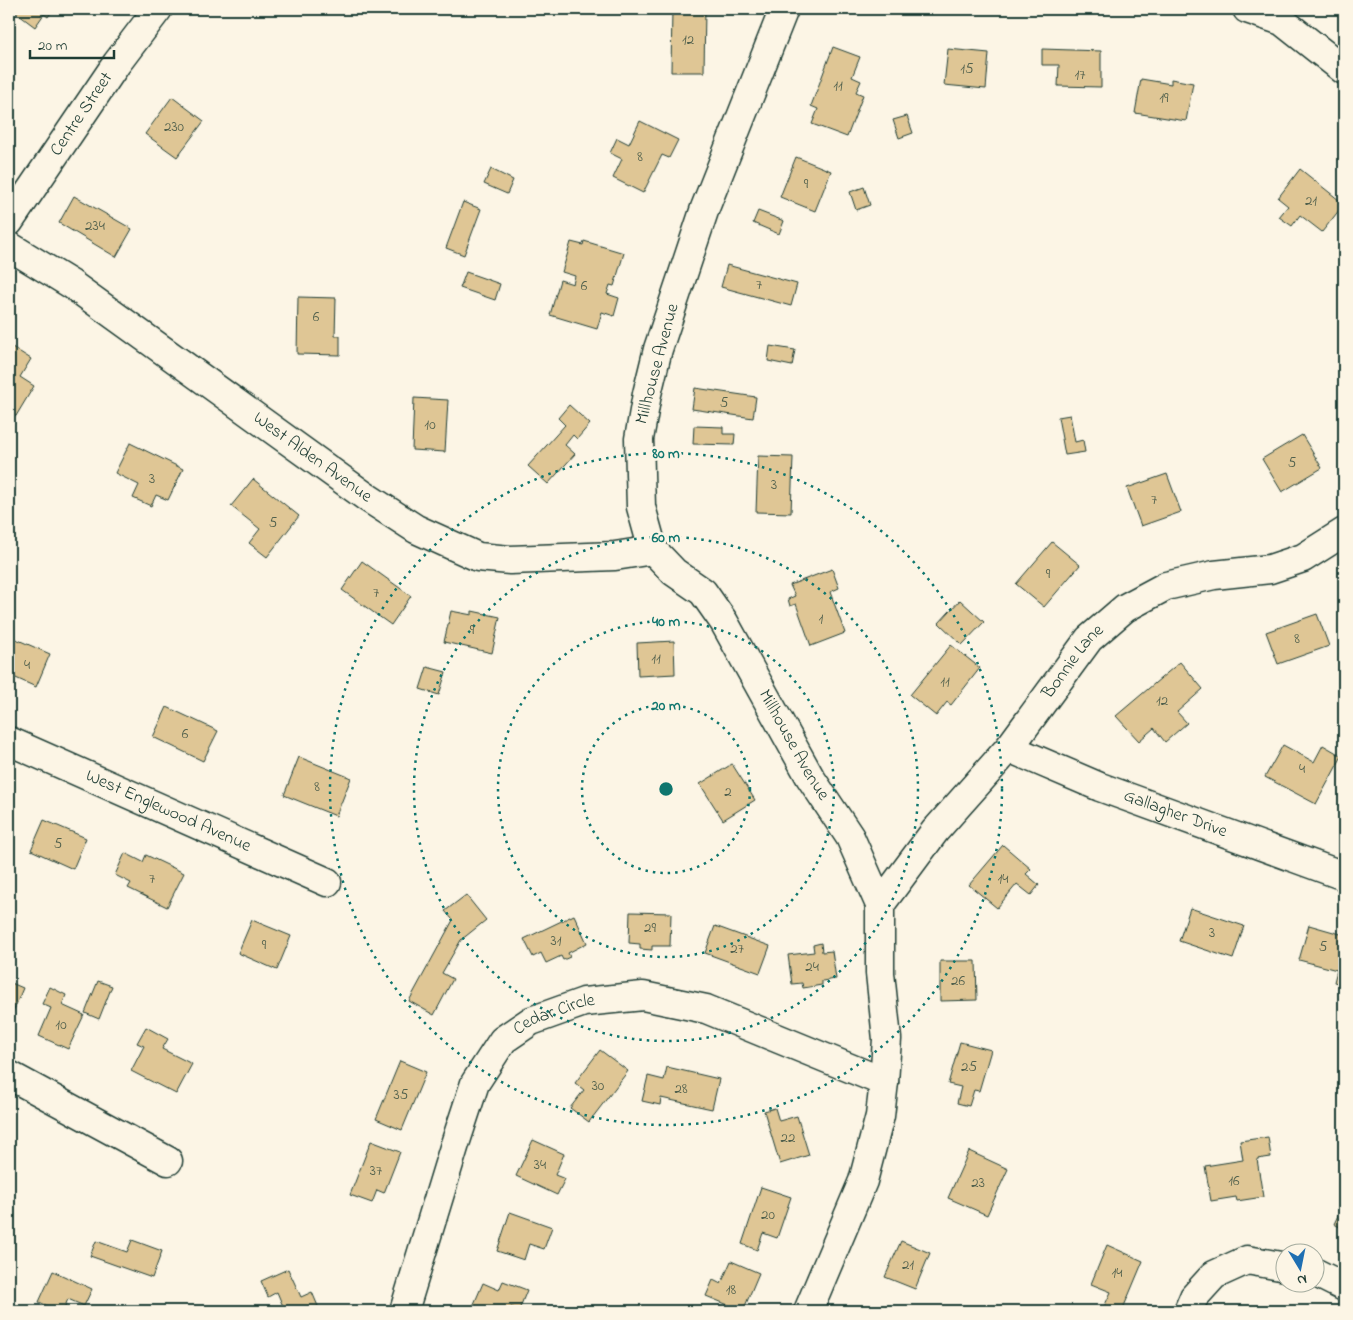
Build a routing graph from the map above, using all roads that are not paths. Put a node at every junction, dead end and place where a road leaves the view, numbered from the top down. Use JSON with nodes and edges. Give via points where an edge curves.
{"nodes":[{"id":1,"x":158,"y":9,"type":"edge"},
{"id":2,"x":784,"y":9,"type":"edge"},
{"id":3,"x":1247,"y":9,"type":"edge"},
{"id":4,"x":1344,"y":70,"type":"edge"},
{"id":5,"x":9,"y":222,"type":"edge"},
{"id":6,"x":9,"y":246,"type":"edge"},
{"id":7,"x":1344,"y":532,"type":"edge"},
{"id":8,"x":653,"y":550,"type":"junction"},
{"id":9,"x":9,"y":741,"type":"edge"},
{"id":10,"x":1008,"y":748,"type":"junction"},
{"id":11,"x":1344,"y":876,"type":"edge"},
{"id":12,"x":327,"y":882,"type":"dead end"},
{"id":13,"x":880,"y":905,"type":"junction"},
{"id":14,"x":9,"y":1075,"type":"edge"},
{"id":15,"x":884,"y":1082,"type":"junction"},
{"id":16,"x":168,"y":1161,"type":"dead end"},
{"id":17,"x":1276,"y":1265,"type":"edge"},
{"id":18,"x":1326,"y":1278,"type":"edge"},
{"id":19,"x":1344,"y":1287,"type":"edge"},
{"id":20,"x":404,"y":1311,"type":"edge"},
{"id":21,"x":808,"y":1311,"type":"edge"},
{"id":22,"x":1188,"y":1311,"type":"edge"}],
"edges":[{"from":1,"to":5,"type":"street","name":"Centre Street","via":[[117,63]]},
{"from":2,"to":8,"type":"street","name":"Millhouse Avenue","via":[[705,208],[658,349],[647,394],[639,438],[641,507]]},
{"from":3,"to":4,"type":"street","via":[[1282,21]]},
{"from":6,"to":8,"type":"street","name":"West Alden Avenue","via":[[71,284],[416,530],[478,557],[510,560],[615,556]]},
{"from":7,"to":10,"type":"street","name":"Bonnie Lane","via":[[1303,558],[1270,569],[1214,575],[1166,586],[1125,608],[1089,639]]},
{"from":8,"to":13,"type":"street","name":"Millhouse Avenue","via":[[674,572],[704,592],[724,622],[810,778],[850,837]]},
{"from":9,"to":12,"type":"street","name":"West Englewood Avenue"},
{"from":10,"to":11,"type":"street","name":"Gallagher Drive","via":[[1100,787]]},
{"from":10,"to":13,"type":"street","name":"Bonnie Lane","via":[[935,831]]},
{"from":13,"to":15,"type":"street","via":[[880,973],[887,1039]]},
{"from":14,"to":16,"type":"street"},
{"from":15,"to":20,"type":"street","name":"Cedar Circle","via":[[706,1009],[643,996],[584,1002],[531,1021],[503,1040],[475,1083]]},
{"from":15,"to":21,"type":"street","via":[[880,1116],[863,1180]]},
{"from":17,"to":22,"type":"street","via":[[1247,1260],[1214,1275],[1194,1298]]},
{"from":18,"to":19,"type":"street"}]}
